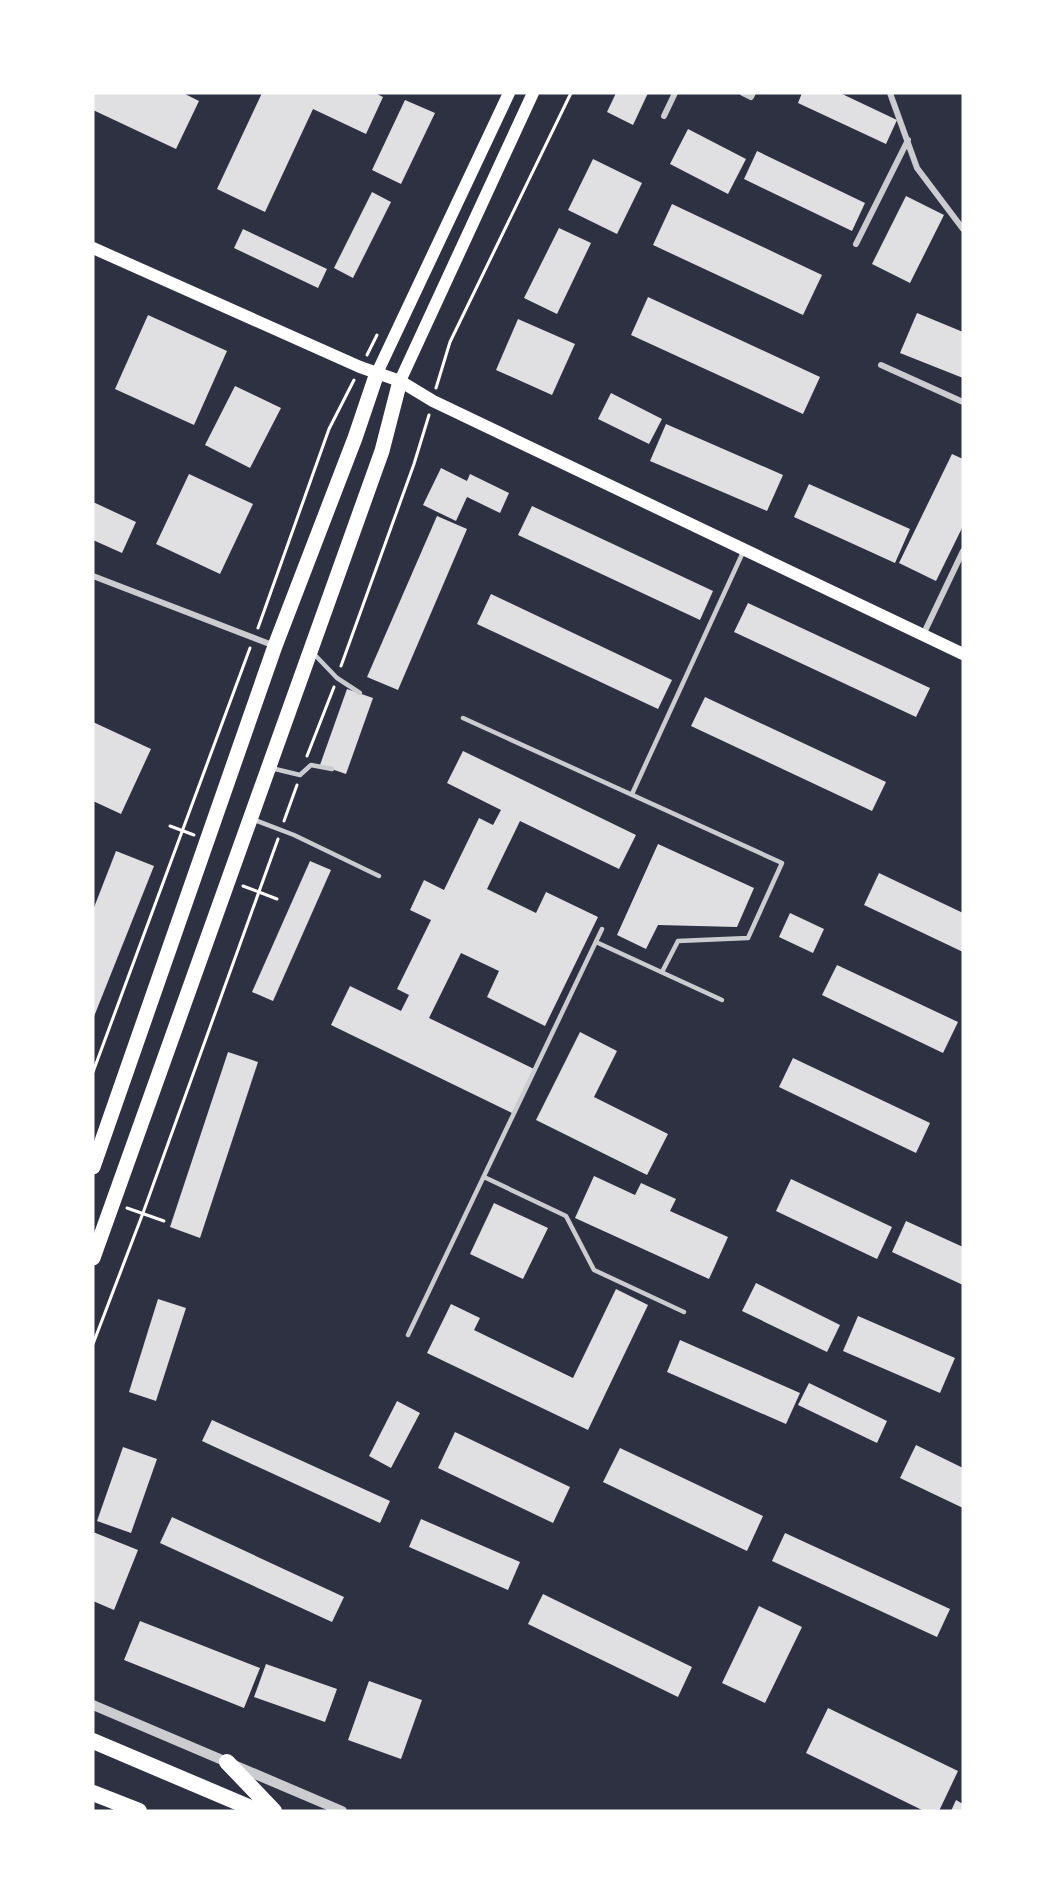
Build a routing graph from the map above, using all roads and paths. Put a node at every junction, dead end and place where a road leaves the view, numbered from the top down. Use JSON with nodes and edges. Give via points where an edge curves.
{"nodes":[{"id":1,"x":509,"y":93,"type":"edge"},
{"id":2,"x":533,"y":93,"type":"edge"},
{"id":3,"x":571,"y":93,"type":"edge"},
{"id":4,"x":675,"y":93,"type":"edge"},
{"id":5,"x":743,"y":93,"type":"edge"},
{"id":6,"x":753,"y":93,"type":"edge"},
{"id":7,"x":890,"y":93,"type":"edge"},
{"id":8,"x":664,"y":116,"type":"dead end"},
{"id":9,"x":908,"y":140,"type":"junction"},
{"id":10,"x":963,"y":229,"type":"edge"},
{"id":11,"x":856,"y":244,"type":"dead end"},
{"id":12,"x":93,"y":248,"type":"edge"},
{"id":13,"x":881,"y":365,"type":"dead end"},
{"id":14,"x":377,"y":373,"type":"junction"},
{"id":15,"x":400,"y":381,"type":"junction"},
{"id":16,"x":433,"y":401,"type":"junction"},
{"id":17,"x":963,"y":402,"type":"edge"},
{"id":18,"x":744,"y":550,"type":"junction"},
{"id":19,"x":963,"y":551,"type":"edge"},
{"id":20,"x":93,"y":576,"type":"edge"},
{"id":21,"x":922,"y":635,"type":"junction"},
{"id":22,"x":275,"y":646,"type":"junction"},
{"id":23,"x":311,"y":651,"type":"junction"},
{"id":24,"x":963,"y":654,"type":"edge"},
{"id":25,"x":337,"y":678,"type":"junction"},
{"id":26,"x":360,"y":693,"type":"dead end"},
{"id":27,"x":463,"y":718,"type":"dead end"},
{"id":28,"x":271,"y":768,"type":"junction"},
{"id":29,"x":332,"y":769,"type":"dead end"},
{"id":30,"x":300,"y":775,"type":"junction"},
{"id":31,"x":632,"y":794,"type":"junction"},
{"id":32,"x":252,"y":819,"type":"junction"},
{"id":33,"x":281,"y":830,"type":"junction"},
{"id":34,"x":380,"y":876,"type":"dead end"},
{"id":35,"x":602,"y":929,"type":"dead end"},
{"id":36,"x":597,"y":942,"type":"junction"},
{"id":37,"x":662,"y":972,"type":"junction"},
{"id":38,"x":722,"y":1000,"type":"dead end"},
{"id":39,"x":93,"y":1167,"type":"edge"},
{"id":40,"x":484,"y":1178,"type":"junction"},
{"id":41,"x":93,"y":1258,"type":"edge"},
{"id":42,"x":684,"y":1312,"type":"dead end"},
{"id":43,"x":408,"y":1335,"type":"dead end"},
{"id":44,"x":93,"y":1344,"type":"edge"},
{"id":45,"x":93,"y":1705,"type":"edge"},
{"id":46,"x":93,"y":1741,"type":"edge"},
{"id":47,"x":227,"y":1762,"type":"junction"},
{"id":48,"x":93,"y":1793,"type":"edge"},
{"id":49,"x":139,"y":1811,"type":"edge"},
{"id":50,"x":258,"y":1811,"type":"edge"},
{"id":51,"x":274,"y":1811,"type":"edge"},
{"id":52,"x":342,"y":1811,"type":"edge"}],
"edges":[{"from":1,"to":14,"type":"main road"},
{"from":2,"to":15,"type":"main road"},
{"from":3,"to":16,"type":"path","via":[[450,342]]},
{"from":4,"to":8,"type":"street"},
{"from":5,"to":6,"type":"street","via":[[751,97]]},
{"from":7,"to":9,"type":"street"},
{"from":9,"to":10,"type":"street","via":[[917,168]]},
{"from":9,"to":11,"type":"street"},
{"from":12,"to":14,"type":"main road"},
{"from":13,"to":17,"type":"street"},
{"from":14,"to":15,"type":"main road"},
{"from":14,"to":22,"type":"main road"},
{"from":15,"to":16,"type":"main road"},
{"from":15,"to":23,"type":"main road","via":[[382,451]]},
{"from":16,"to":18,"type":"main road"},
{"from":16,"to":25,"type":"path","via":[[414,465]]},
{"from":18,"to":21,"type":"main road"},
{"from":18,"to":31,"type":"lane"},
{"from":19,"to":21,"type":"street"},
{"from":20,"to":22,"type":"street"},
{"from":21,"to":24,"type":"main road"},
{"from":22,"to":39,"type":"main road"},
{"from":23,"to":25,"type":"lane"},
{"from":23,"to":28,"type":"main road"},
{"from":25,"to":26,"type":"lane"},
{"from":25,"to":30,"type":"path"},
{"from":27,"to":31,"type":"lane"},
{"from":28,"to":30,"type":"lane"},
{"from":28,"to":32,"type":"main road"},
{"from":29,"to":30,"type":"lane","via":[[311,765]]},
{"from":30,"to":33,"type":"path"},
{"from":31,"to":37,"type":"lane","via":[[782,863],[748,938],[678,941]]},
{"from":32,"to":33,"type":"lane"},
{"from":32,"to":41,"type":"main road"},
{"from":33,"to":34,"type":"lane"},
{"from":33,"to":44,"type":"path"},
{"from":35,"to":36,"type":"lane"},
{"from":36,"to":37,"type":"lane"},
{"from":36,"to":40,"type":"lane"},
{"from":37,"to":38,"type":"lane"},
{"from":40,"to":42,"type":"lane","via":[[566,1216],[594,1270]]},
{"from":40,"to":43,"type":"lane"},
{"from":45,"to":47,"type":"street"},
{"from":46,"to":50,"type":"highway"},
{"from":47,"to":51,"type":"highway"},
{"from":47,"to":52,"type":"street"},
{"from":48,"to":49,"type":"highway"}]}
